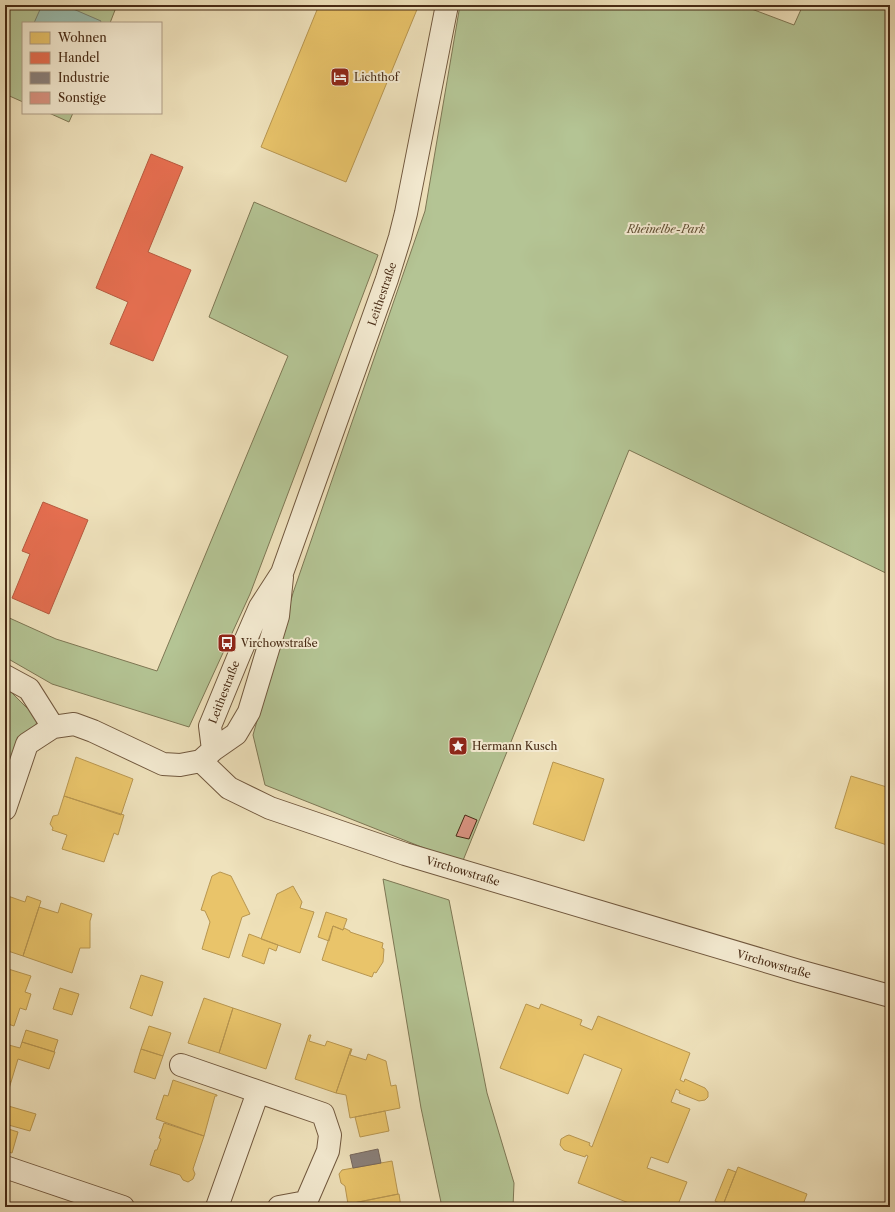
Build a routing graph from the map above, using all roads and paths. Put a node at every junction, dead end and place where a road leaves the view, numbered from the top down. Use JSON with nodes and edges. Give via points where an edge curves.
{"nodes":[{"id":1,"x":447,"y":5,"type":"edge"},
{"id":2,"x":282,"y":573,"type":"junction"},
{"id":3,"x":5,"y":676,"type":"edge"},
{"id":4,"x":53,"y":727,"type":"junction"},
{"id":5,"x":207,"y":755,"type":"junction"},
{"id":6,"x":5,"y":809,"type":"edge"},
{"id":7,"x":890,"y":996,"type":"edge"},
{"id":8,"x":181,"y":1065,"type":"dead end"},
{"id":9,"x":258,"y":1092,"type":"junction"},
{"id":10,"x":5,"y":1167,"type":"edge"},
{"id":11,"x":307,"y":1204,"type":"edge"},
{"id":12,"x":115,"y":1206,"type":"edge"},
{"id":13,"x":217,"y":1207,"type":"edge"},
{"id":14,"x":279,"y":1207,"type":"edge"}],
"edges":[{"from":1,"to":2,"type":"street","name":"Leithestraße","via":[[400,237]]},
{"from":2,"to":5,"type":"street","name":"Leithestraße","via":[[260,607],[240,653],[210,726]]},
{"from":2,"to":5,"type":"street","name":"Leithestraße","via":[[278,616],[249,712],[236,734]]},
{"from":3,"to":4,"type":"street","via":[[29,689]]},
{"from":4,"to":5,"type":"street","via":[[74,724],[164,764],[180,765]]},
{"from":4,"to":6,"type":"street","via":[[27,744]]},
{"from":5,"to":7,"type":"street","name":"Virchowstraße","via":[[229,788],[270,808],[405,854],[799,972]]},
{"from":8,"to":9,"type":"street"},
{"from":9,"to":11,"type":"street","via":[[323,1114],[330,1135],[328,1151]]},
{"from":9,"to":13,"type":"street"},
{"from":10,"to":12,"type":"street"},
{"from":11,"to":14,"type":"street"}]}
